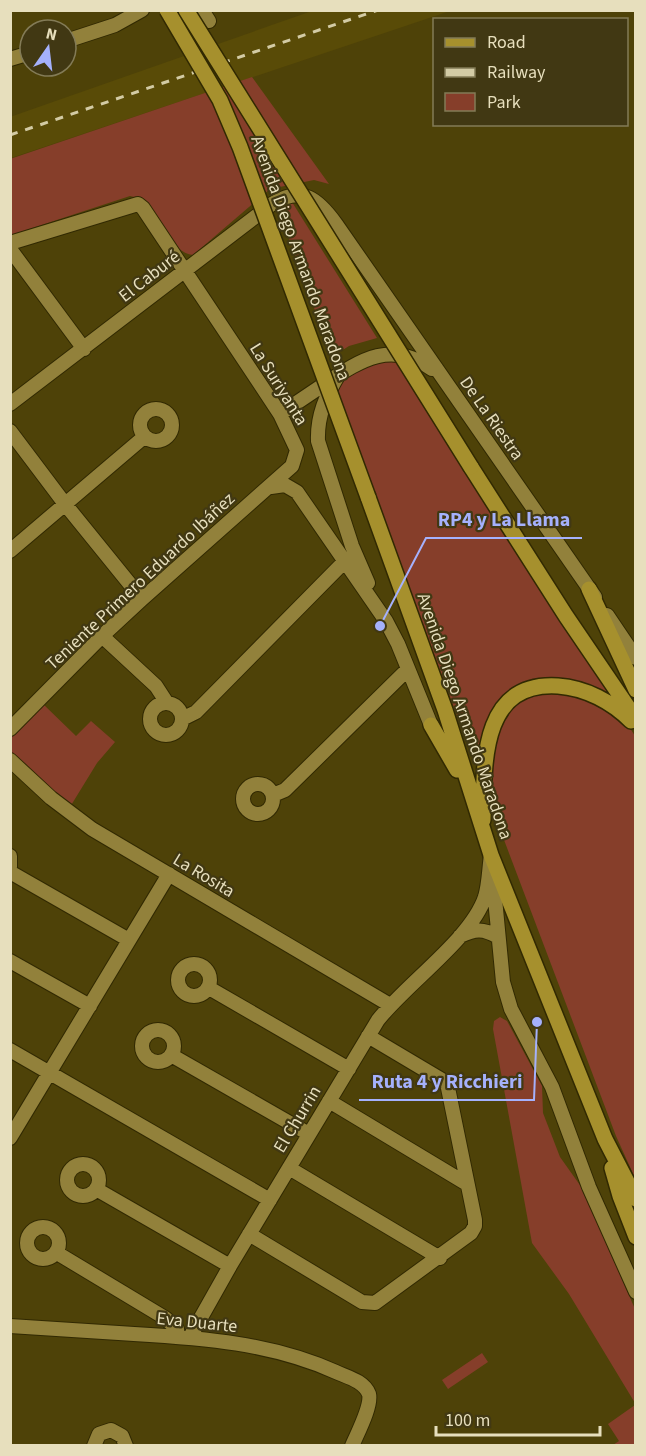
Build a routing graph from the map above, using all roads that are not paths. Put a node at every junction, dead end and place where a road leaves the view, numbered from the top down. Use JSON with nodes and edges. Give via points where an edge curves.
{"nodes":[{"id":1,"x":142,"y":10,"type":"edge"},
{"id":2,"x":167,"y":10,"type":"edge"},
{"id":3,"x":186,"y":10,"type":"edge"},
{"id":4,"x":78,"y":37,"type":"edge"},
{"id":5,"x":316,"y":200,"type":"joint"},
{"id":6,"x":10,"y":243,"type":"edge"},
{"id":7,"x":10,"y":249,"type":"edge"},
{"id":8,"x":184,"y":272,"type":"junction"},
{"id":9,"x":84,"y":349,"type":"junction"},
{"id":10,"x":439,"y":373,"type":"junction"},
{"id":11,"x":339,"y":374,"type":"junction"},
{"id":12,"x":10,"y":404,"type":"edge"},
{"id":13,"x":280,"y":414,"type":"junction"},
{"id":14,"x":10,"y":431,"type":"edge"},
{"id":15,"x":144,"y":437,"type":"dead end"},
{"id":16,"x":271,"y":487,"type":"junction"},
{"id":17,"x":65,"y":504,"type":"junction"},
{"id":18,"x":10,"y":551,"type":"edge"},
{"id":19,"x":345,"y":561,"type":"junction"},
{"id":20,"x":590,"y":589,"type":"junction"},
{"id":21,"x":142,"y":598,"type":"junction"},
{"id":22,"x":386,"y":621,"type":"junction"},
{"id":23,"x":102,"y":636,"type":"junction"},
{"id":24,"x":636,"y":658,"type":"edge"},
{"id":25,"x":408,"y":669,"type":"junction"},
{"id":26,"x":636,"y":690,"type":"edge"},
{"id":27,"x":167,"y":703,"type":"junction"},
{"id":28,"x":182,"y":719,"type":"junction"},
{"id":29,"x":636,"y":719,"type":"edge"},
{"id":30,"x":431,"y":725,"type":"joint"},
{"id":31,"x":636,"y":726,"type":"edge"},
{"id":32,"x":10,"y":729,"type":"edge"},
{"id":33,"x":10,"y":760,"type":"edge"},
{"id":34,"x":470,"y":794,"type":"junction"},
{"id":35,"x":273,"y":795,"type":"dead end"},
{"id":36,"x":483,"y":829,"type":"junction"},
{"id":37,"x":491,"y":855,"type":"junction"},
{"id":38,"x":10,"y":856,"type":"edge"},
{"id":39,"x":10,"y":867,"type":"edge"},
{"id":40,"x":10,"y":872,"type":"edge"},
{"id":41,"x":169,"y":874,"type":"junction"},
{"id":42,"x":458,"y":937,"type":"junction"},
{"id":43,"x":498,"y":937,"type":"junction"},
{"id":44,"x":129,"y":940,"type":"junction"},
{"id":45,"x":10,"y":961,"type":"edge"},
{"id":46,"x":209,"y":988,"type":"dead end"},
{"id":47,"x":390,"y":1005,"type":"junction"},
{"id":48,"x":90,"y":1006,"type":"junction"},
{"id":49,"x":368,"y":1036,"type":"junction"},
{"id":50,"x":10,"y":1050,"type":"edge"},
{"id":51,"x":171,"y":1055,"type":"dead end"},
{"id":52,"x":349,"y":1069,"type":"junction"},
{"id":53,"x":50,"y":1072,"type":"junction"},
{"id":54,"x":329,"y":1101,"type":"junction"},
{"id":55,"x":309,"y":1134,"type":"junction"},
{"id":56,"x":10,"y":1138,"type":"edge"},
{"id":57,"x":605,"y":1139,"type":"junction"},
{"id":58,"x":289,"y":1168,"type":"junction"},
{"id":59,"x":467,"y":1184,"type":"junction"},
{"id":60,"x":96,"y":1190,"type":"dead end"},
{"id":61,"x":636,"y":1199,"type":"edge"},
{"id":62,"x":270,"y":1200,"type":"junction"},
{"id":63,"x":249,"y":1234,"type":"junction"},
{"id":64,"x":636,"y":1237,"type":"edge"},
{"id":65,"x":57,"y":1253,"type":"dead end"},
{"id":66,"x":440,"y":1258,"type":"junction"},
{"id":67,"x":230,"y":1266,"type":"junction"},
{"id":68,"x":636,"y":1292,"type":"edge"},
{"id":69,"x":10,"y":1326,"type":"edge"},
{"id":70,"x":184,"y":1337,"type":"junction"},
{"id":71,"x":94,"y":1446,"type":"edge"},
{"id":72,"x":126,"y":1446,"type":"edge"},
{"id":73,"x":352,"y":1446,"type":"edge"}],
"edges":[{"from":1,"to":4,"type":"street","via":[[115,25]]},
{"from":2,"to":34,"type":"main road","name":"Avenida Diego Armando Maradona","bridge":true,"via":[[216,93],[237,138],[445,710]]},
{"from":3,"to":29,"type":"main road","name":"Avenida Diego Armando Maradona","bridge":true,"via":[[471,467]]},
{"from":5,"to":8,"type":"street","name":"El Caburé","via":[[304,195],[279,200]]},
{"from":5,"to":10,"type":"street","name":"De La Riestra"},
{"from":6,"to":8,"type":"street","name":"La Suriyanta","via":[[134,204],[143,208]]},
{"from":7,"to":9,"type":"street"},
{"from":8,"to":9,"type":"street","name":"El Caburé"},
{"from":8,"to":13,"type":"street","name":"La Suriyanta"},
{"from":9,"to":12,"type":"street","name":"El Caburé"},
{"from":10,"to":11,"type":"street","via":[[422,361],[379,354]]},
{"from":10,"to":20,"type":"street","name":"De La Riestra"},
{"from":11,"to":13,"type":"street"},
{"from":11,"to":22,"type":"street","via":[[323,402],[318,441],[362,572]]},
{"from":13,"to":16,"type":"street","name":"La Suriyanta","via":[[297,450],[292,466]]},
{"from":14,"to":17,"type":"street"},
{"from":15,"to":17,"type":"street"},
{"from":16,"to":19,"type":"street","via":[[285,485],[297,492]]},
{"from":16,"to":21,"type":"street","name":"Teniente Primero Eduardo Ibáñez"},
{"from":17,"to":18,"type":"street"},
{"from":17,"to":21,"type":"street"},
{"from":19,"to":22,"type":"street"},
{"from":19,"to":28,"type":"street","via":[[196,711]]},
{"from":20,"to":24,"type":"street","name":"De La Riestra"},
{"from":20,"to":26,"type":"main road"},
{"from":21,"to":23,"type":"street","name":"Teniente Primero Eduardo Ibáñez"},
{"from":22,"to":25,"type":"street"},
{"from":23,"to":27,"type":"street","via":[[156,686]]},
{"from":23,"to":32,"type":"street","name":"Teniente Primero Eduardo Ibáñez"},
{"from":25,"to":30,"type":"street"},
{"from":25,"to":35,"type":"street","via":[[285,790]]},
{"from":27,"to":28,"type":"street","via":[[178,709]]},
{"from":27,"to":28,"type":"street","via":[[152,712],[154,731],[167,736],[174,734]]},
{"from":30,"to":34,"type":"main road"},
{"from":31,"to":36,"type":"main road","via":[[602,699],[578,689],[543,685],[523,691],[506,703],[490,734]]},
{"from":33,"to":41,"type":"street","name":"La Rosita","via":[[92,829]]},
{"from":34,"to":36,"type":"main road","name":"Avenida Diego Armando Maradona"},
{"from":36,"to":37,"type":"main road","name":"Avenida Diego Armando Maradona"},
{"from":37,"to":42,"type":"street","name":"El Churrin","via":[[485,896]]},
{"from":37,"to":43,"type":"street"},
{"from":37,"to":57,"type":"main road","name":"Avenida Diego Armando Maradona"},
{"from":38,"to":39,"type":"street"},
{"from":40,"to":44,"type":"street"},
{"from":41,"to":44,"type":"street"},
{"from":41,"to":47,"type":"street","name":"La Rosita"},
{"from":42,"to":43,"type":"street","via":[[473,930]]},
{"from":42,"to":47,"type":"street","name":"El Churrin"},
{"from":43,"to":68,"type":"street","via":[[503,982],[511,1009],[552,1087],[589,1187]]},
{"from":44,"to":48,"type":"street"},
{"from":45,"to":48,"type":"street"},
{"from":46,"to":52,"type":"street"},
{"from":47,"to":49,"type":"street","name":"El Churrin"},
{"from":48,"to":53,"type":"street"},
{"from":49,"to":52,"type":"street","name":"El Churrin"},
{"from":49,"to":59,"type":"street","via":[[443,1079],[449,1088]]},
{"from":50,"to":53,"type":"street"},
{"from":51,"to":55,"type":"street"},
{"from":52,"to":54,"type":"street","name":"El Churrin"},
{"from":53,"to":56,"type":"street"},
{"from":53,"to":62,"type":"street"},
{"from":54,"to":55,"type":"street","name":"El Churrin"},
{"from":54,"to":59,"type":"street"},
{"from":55,"to":58,"type":"street","name":"El Churrin"},
{"from":57,"to":61,"type":"main road","name":"Avenida Diego Armando Maradona"},
{"from":57,"to":64,"type":"main road"},
{"from":58,"to":62,"type":"street","name":"El Churrin"},
{"from":58,"to":66,"type":"street"},
{"from":59,"to":66,"type":"street","via":[[475,1226]]},
{"from":60,"to":67,"type":"street"},
{"from":62,"to":63,"type":"street","name":"El Churrin"},
{"from":63,"to":66,"type":"street","via":[[370,1304]]},
{"from":63,"to":67,"type":"street","name":"El Churrin"},
{"from":65,"to":70,"type":"street","via":[[165,1318]]},
{"from":67,"to":70,"type":"street","name":"El Churrin"},
{"from":69,"to":70,"type":"street","name":"Eva Duarte"},
{"from":70,"to":73,"type":"street","name":"Eva Duarte","via":[[235,1342],[293,1355],[353,1379],[365,1387],[369,1404]]},
{"from":71,"to":72,"type":"street","via":[[99,1434],[111,1430],[122,1436]]}]}
